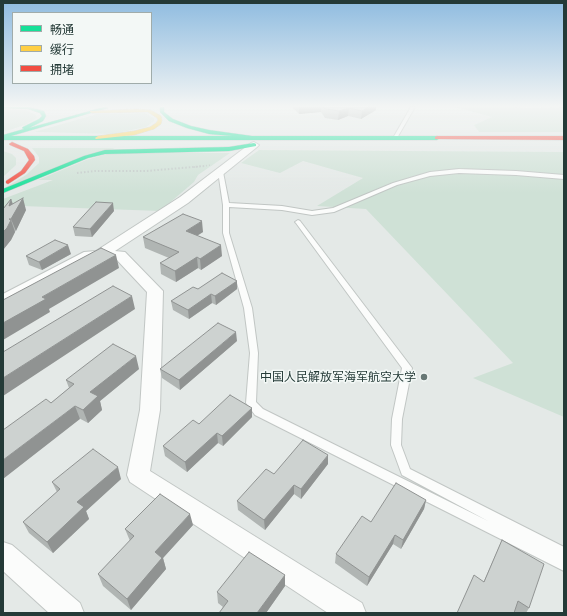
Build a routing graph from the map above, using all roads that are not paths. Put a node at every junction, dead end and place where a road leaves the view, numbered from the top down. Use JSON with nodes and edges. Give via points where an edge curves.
{"nodes":[{"id":1,"x":113,"y":136,"type":"edge"},
{"id":2,"x":240,"y":136,"type":"edge"},
{"id":3,"x":3,"y":138,"type":"edge"},
{"id":4,"x":395,"y":138,"type":"joint"},
{"id":5,"x":481,"y":138,"type":"junction"},
{"id":6,"x":564,"y":138,"type":"edge"},
{"id":7,"x":96,"y":139,"type":"junction"},
{"id":8,"x":267,"y":139,"type":"junction"},
{"id":9,"x":8,"y":144,"type":"edge"},
{"id":10,"x":254,"y":145,"type":"junction"},
{"id":11,"x":487,"y":146,"type":"junction"},
{"id":12,"x":564,"y":146,"type":"edge"},
{"id":13,"x":217,"y":169,"type":"junction"},
{"id":14,"x":564,"y":177,"type":"edge"},
{"id":15,"x":3,"y":185,"type":"edge"},
{"id":16,"x":3,"y":191,"type":"edge"},
{"id":17,"x":226,"y":205,"type":"junction"},
{"id":18,"x":298,"y":222,"type":"dead end"},
{"id":19,"x":101,"y":254,"type":"junction"},
{"id":20,"x":3,"y":300,"type":"edge"},
{"id":21,"x":3,"y":554,"type":"edge"},
{"id":22,"x":564,"y":554,"type":"edge"},
{"id":23,"x":564,"y":565,"type":"edge"},
{"id":24,"x":70,"y":613,"type":"edge"},
{"id":25,"x":352,"y":613,"type":"edge"}],
"edges":[{"from":1,"to":7,"type":"main road"},
{"from":2,"to":8,"type":"main road"},
{"from":3,"to":7,"type":"main road"},
{"from":4,"to":5,"type":"main road"},
{"from":4,"to":8,"type":"main road"},
{"from":5,"to":6,"type":"main road"},
{"from":5,"to":11,"type":"main road"},
{"from":7,"to":8,"type":"main road"},
{"from":9,"to":10,"type":"main road"},
{"from":9,"to":15,"type":"main road","via":[[26,150],[32,160]]},
{"from":10,"to":11,"type":"main road"},
{"from":10,"to":13,"type":"street"},
{"from":10,"to":16,"type":"main road","via":[[229,149],[105,152],[86,157]]},
{"from":11,"to":12,"type":"main road"},
{"from":13,"to":17,"type":"lane"},
{"from":13,"to":19,"type":"street","via":[[184,200]]},
{"from":14,"to":17,"type":"lane","via":[[459,171],[430,174],[395,184],[334,210],[312,213],[282,208]]},
{"from":17,"to":23,"type":"lane","via":[[226,233],[249,316],[254,353],[251,403],[259,412]]},
{"from":18,"to":22,"type":"lane","via":[[407,368],[397,419],[396,445],[406,472]]},
{"from":19,"to":20,"type":"street","via":[[89,255]]},
{"from":19,"to":25,"type":"street","via":[[120,255],[155,291],[150,410],[138,475]]},
{"from":21,"to":24,"type":"street"}]}
